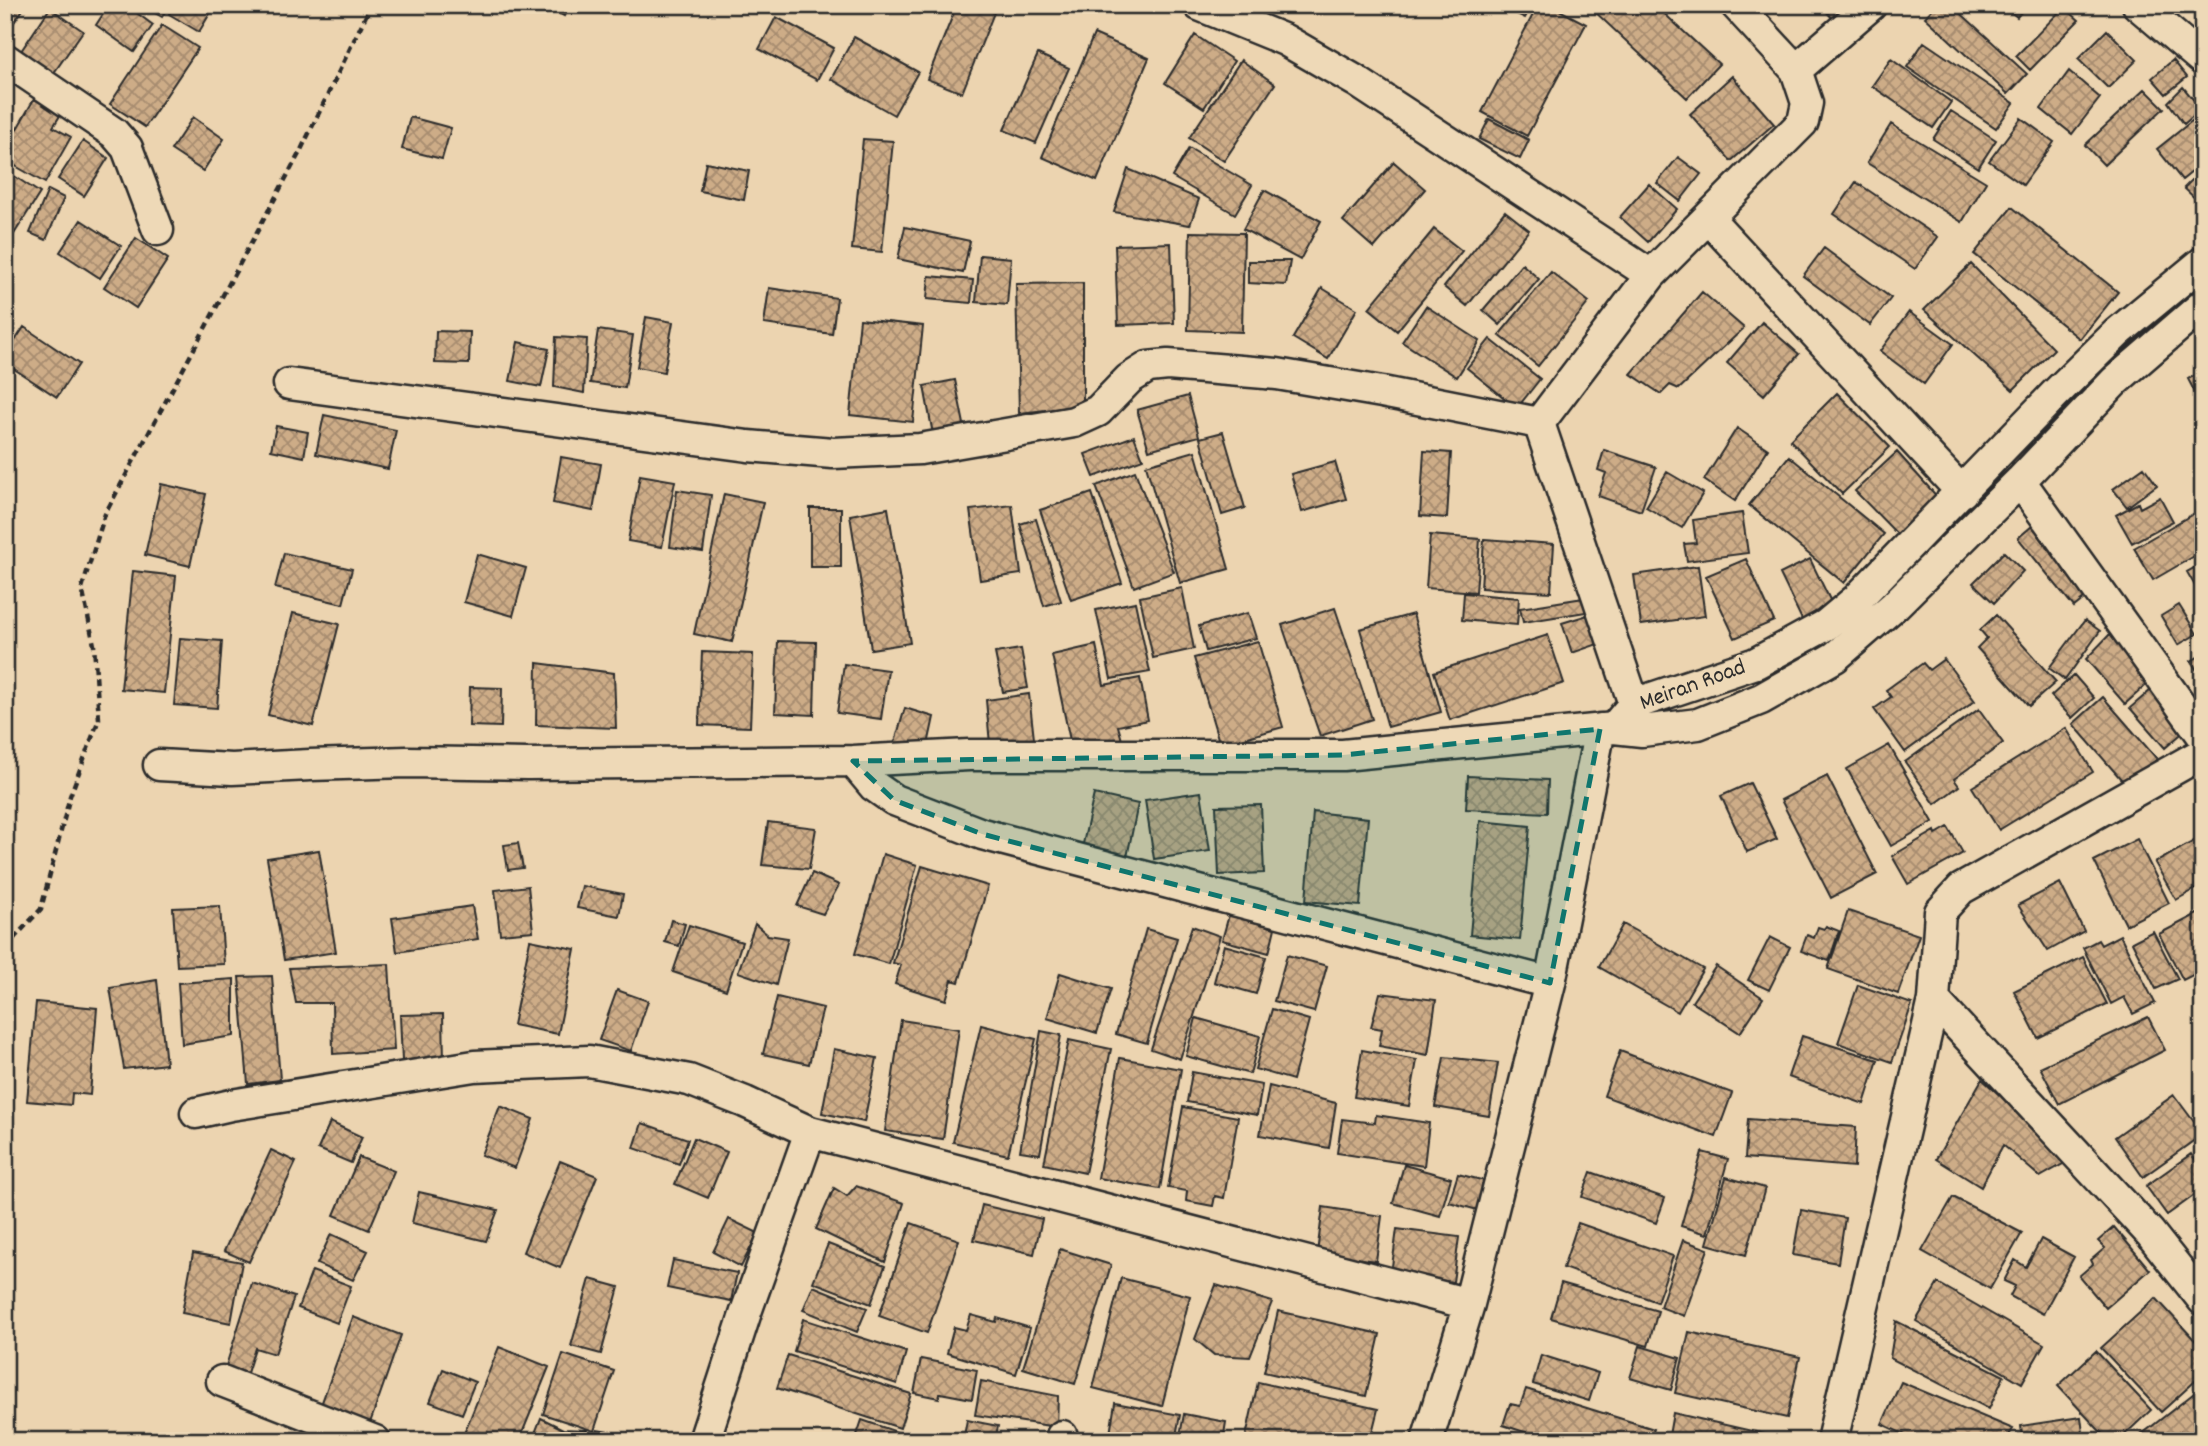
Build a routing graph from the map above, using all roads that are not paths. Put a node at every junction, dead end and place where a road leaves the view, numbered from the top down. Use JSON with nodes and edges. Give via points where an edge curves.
{"nodes":[{"id":1,"x":1199,"y":5,"type":"edge"},
{"id":2,"x":1736,"y":5,"type":"edge"},
{"id":3,"x":1871,"y":5,"type":"edge"},
{"id":4,"x":2138,"y":5,"type":"edge"},
{"id":5,"x":5,"y":59,"type":"edge"},
{"id":6,"x":2203,"y":60,"type":"edge"},
{"id":7,"x":1796,"y":69,"type":"junction"},
{"id":8,"x":1708,"y":218,"type":"junction"},
{"id":9,"x":158,"y":230,"type":"dead end"},
{"id":10,"x":2203,"y":262,"type":"edge"},
{"id":11,"x":1651,"y":275,"type":"junction"},
{"id":12,"x":2203,"y":305,"type":"edge"},
{"id":13,"x":289,"y":384,"type":"dead end"},
{"id":14,"x":1539,"y":423,"type":"junction"},
{"id":15,"x":2020,"y":481,"type":"junction"},
{"id":16,"x":1962,"y":492,"type":"junction"},
{"id":17,"x":1634,"y":705,"type":"junction"},
{"id":18,"x":1607,"y":728,"type":"junction"},
{"id":19,"x":2203,"y":736,"type":"edge"},
{"id":20,"x":2203,"y":753,"type":"edge"},
{"id":21,"x":853,"y":761,"type":"junction"},
{"id":22,"x":159,"y":765,"type":"dead end"},
{"id":23,"x":1550,"y":983,"type":"junction"},
{"id":24,"x":1934,"y":1000,"type":"junction"},
{"id":25,"x":196,"y":1113,"type":"dead end"},
{"id":26,"x":810,"y":1132,"type":"junction"},
{"id":27,"x":2203,"y":1300,"type":"edge"},
{"id":28,"x":1469,"y":1304,"type":"junction"},
{"id":29,"x":222,"y":1381,"type":"dead end"},
{"id":30,"x":375,"y":1441,"type":"edge"},
{"id":31,"x":704,"y":1441,"type":"edge"},
{"id":32,"x":1427,"y":1441,"type":"edge"},
{"id":33,"x":1832,"y":1441,"type":"edge"}],
"edges":[{"from":1,"to":11,"type":"street","via":[[1285,40],[1356,82]]},
{"from":2,"to":7,"type":"street"},
{"from":3,"to":7,"type":"street"},
{"from":4,"to":6,"type":"street"},
{"from":5,"to":9,"type":"street","via":[[114,133],[127,148]]},
{"from":7,"to":8,"type":"street","via":[[1807,103],[1803,122]]},
{"from":8,"to":11,"type":"street"},
{"from":8,"to":16,"type":"street"},
{"from":10,"to":16,"type":"street","name":"Meiran Road","via":[[2118,333]]},
{"from":11,"to":14,"type":"street"},
{"from":12,"to":15,"type":"street","name":"Meiran Road","via":[[2115,381]]},
{"from":13,"to":14,"type":"street","via":[[748,446],[832,453],[920,449],[1074,422],[1098,411],[1149,366],[1168,365],[1277,374]]},
{"from":14,"to":17,"type":"street"},
{"from":15,"to":18,"type":"street","name":"Meiran Road","via":[[1895,605],[1835,657],[1761,699],[1698,724],[1642,731]]},
{"from":15,"to":19,"type":"street"},
{"from":16,"to":17,"type":"street","name":"Meiran Road","via":[[1826,625],[1756,663]]},
{"from":17,"to":18,"type":"street","name":"Meiran Road"},
{"from":18,"to":21,"type":"street","via":[[1343,755],[969,755]]},
{"from":18,"to":23,"type":"street"},
{"from":20,"to":24,"type":"street","via":[[1961,889],[1940,912]]},
{"from":21,"to":22,"type":"street","via":[[407,762],[232,769]]},
{"from":21,"to":23,"type":"street","via":[[874,786],[894,800],[982,834]]},
{"from":23,"to":28,"type":"street"},
{"from":24,"to":27,"type":"street","via":[[2150,1233]]},
{"from":24,"to":33,"type":"street"},
{"from":25,"to":26,"type":"street","via":[[474,1066],[589,1060],[689,1080]]},
{"from":26,"to":28,"type":"street"},
{"from":26,"to":31,"type":"street"},
{"from":28,"to":32,"type":"street"},
{"from":29,"to":30,"type":"street"}]}
